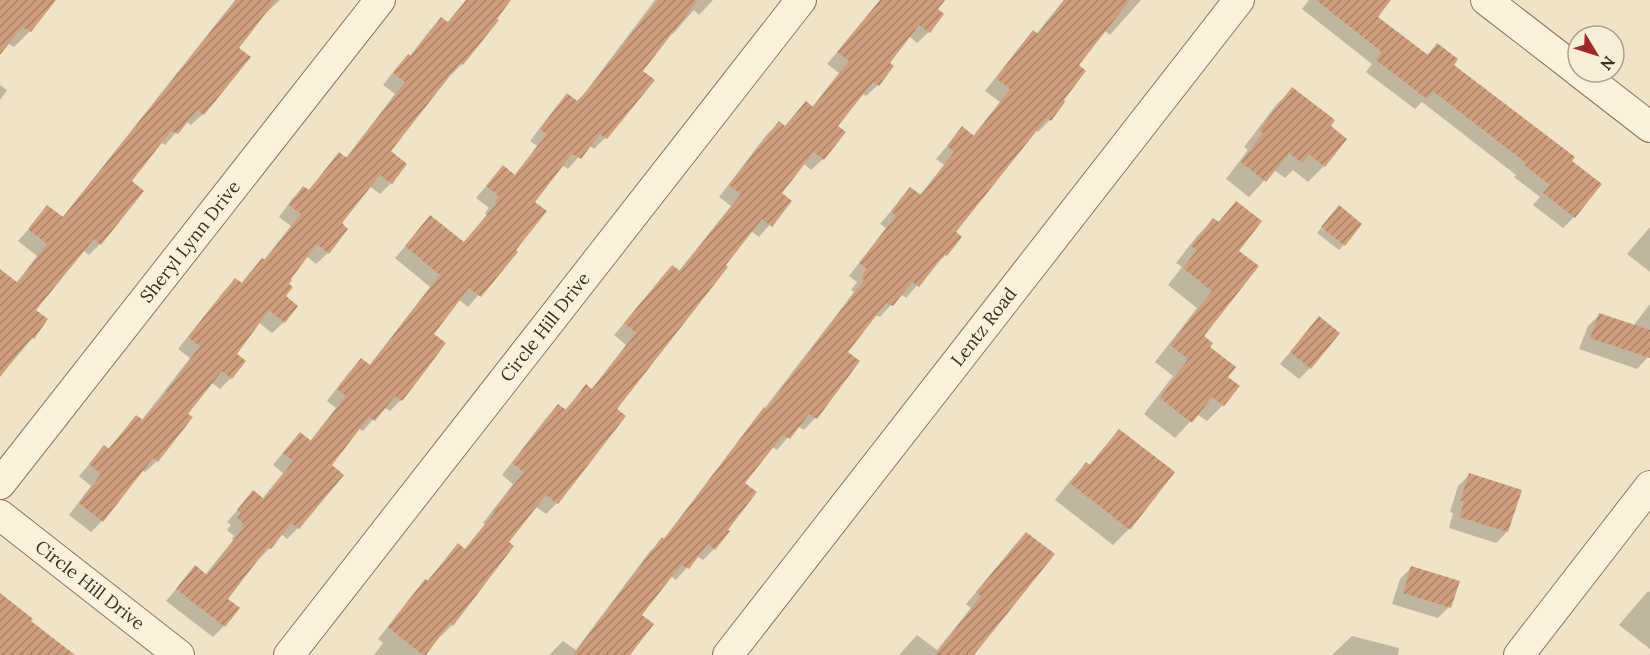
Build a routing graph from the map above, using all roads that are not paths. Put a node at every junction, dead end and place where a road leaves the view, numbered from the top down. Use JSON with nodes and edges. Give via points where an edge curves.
{"nodes":[{"id":1,"x":380,"y":0,"type":"edge"},
{"id":2,"x":801,"y":0,"type":"edge"},
{"id":3,"x":1239,"y":0,"type":"edge"},
{"id":4,"x":1486,"y":0,"type":"edge"},
{"id":5,"x":1566,"y":63,"type":"edge"},
{"id":6,"x":1593,"y":84,"type":"edge"},
{"id":7,"x":1650,"y":128,"type":"edge"},
{"id":8,"x":0,"y":484,"type":"edge"},
{"id":9,"x":1650,"y":486,"type":"edge"},
{"id":10,"x":0,"y":515,"type":"edge"},
{"id":11,"x":179,"y":655,"type":"edge"},
{"id":12,"x":289,"y":655,"type":"edge"},
{"id":13,"x":728,"y":655,"type":"edge"},
{"id":14,"x":1519,"y":655,"type":"edge"}],
"edges":[{"from":1,"to":8,"type":"street","name":"Sheryl Lynn Drive"},
{"from":2,"to":12,"type":"street","name":"Circle Hill Drive"},
{"from":3,"to":13,"type":"street","name":"Lentz Road"},
{"from":4,"to":5,"type":"street"},
{"from":6,"to":7,"type":"street"},
{"from":9,"to":14,"type":"street"},
{"from":10,"to":11,"type":"street","name":"Circle Hill Drive"}]}
